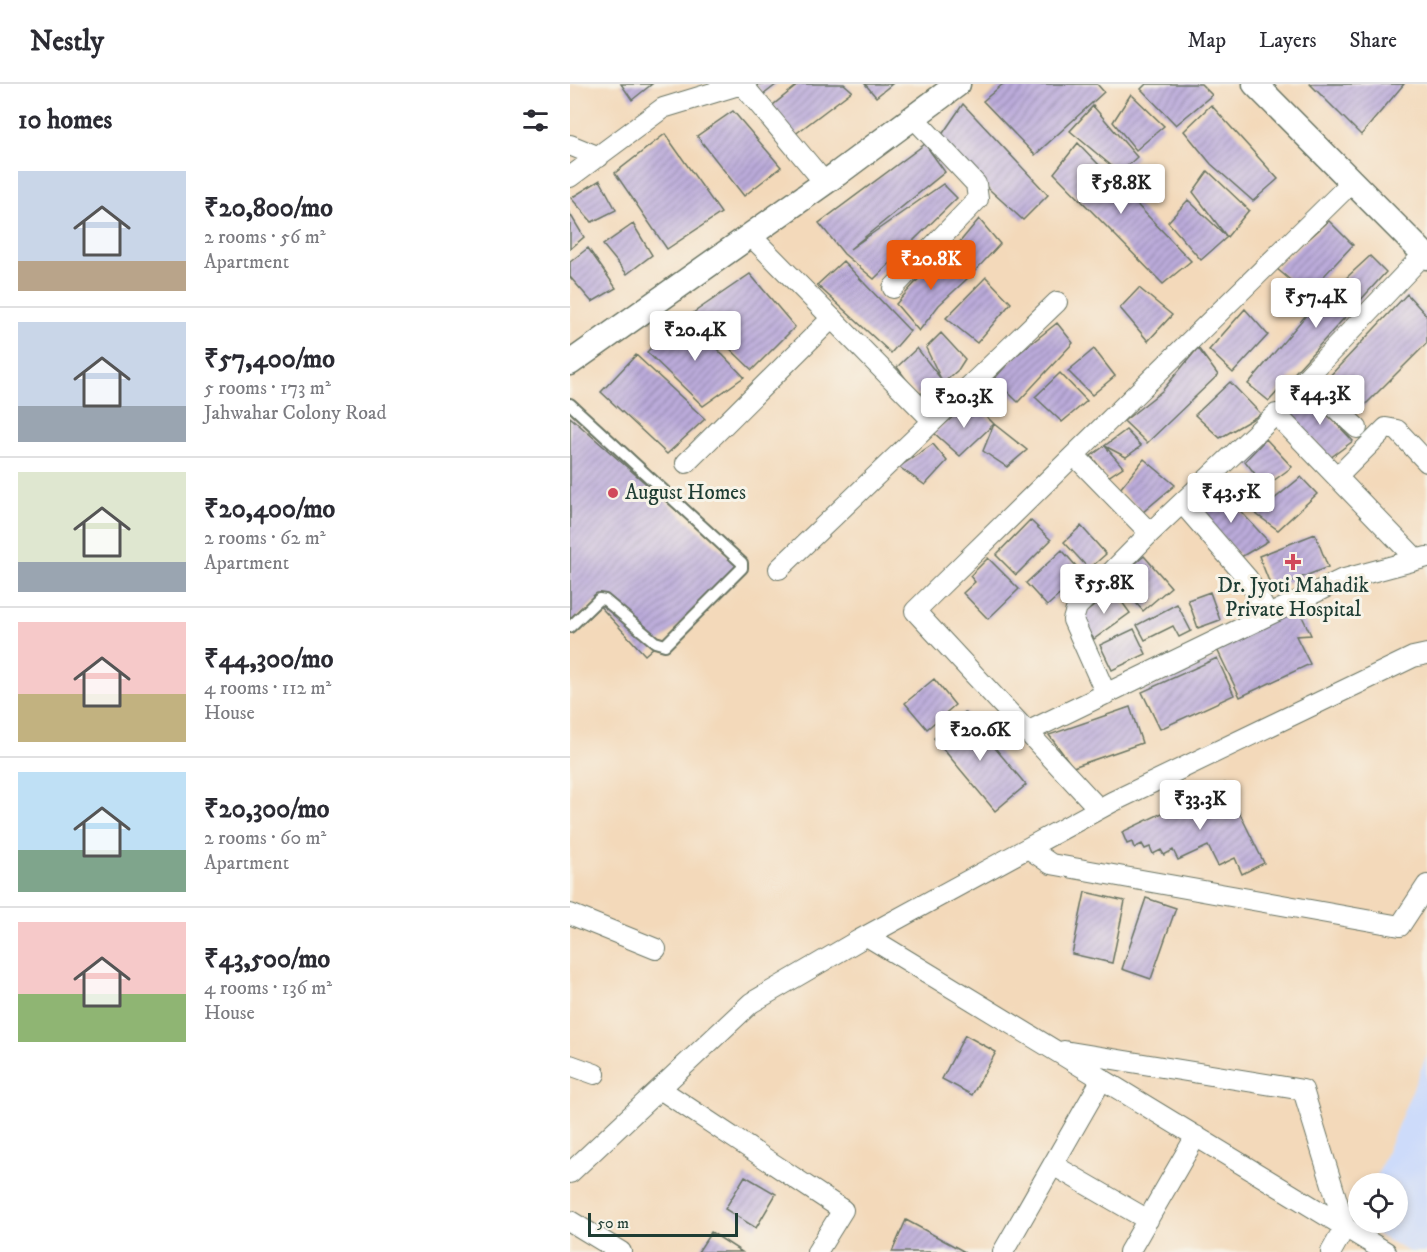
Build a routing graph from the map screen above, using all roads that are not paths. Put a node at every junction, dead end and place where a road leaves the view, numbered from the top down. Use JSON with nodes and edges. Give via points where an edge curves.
{"nodes":[{"id":1,"x":742,"y":84,"type":"edge"},
{"id":2,"x":958,"y":84,"type":"edge"},
{"id":3,"x":1256,"y":84,"type":"edge"},
{"id":4,"x":914,"y":117,"type":"junction"},
{"id":5,"x":570,"y":145,"type":"edge"},
{"id":6,"x":599,"y":156,"type":"junction"},
{"id":7,"x":570,"y":177,"type":"edge"},
{"id":8,"x":1352,"y":182,"type":"junction"},
{"id":9,"x":825,"y":183,"type":"junction"},
{"id":10,"x":750,"y":236,"type":"junction"},
{"id":11,"x":1425,"y":256,"type":"edge"},
{"id":12,"x":893,"y":288,"type":"dead end"},
{"id":13,"x":1057,"y":302,"type":"dead end"},
{"id":14,"x":832,"y":318,"type":"junction"},
{"id":15,"x":570,"y":363,"type":"edge"},
{"id":16,"x":570,"y":405,"type":"edge"},
{"id":17,"x":933,"y":421,"type":"junction"},
{"id":18,"x":1357,"y":428,"type":"dead end"},
{"id":19,"x":1074,"y":455,"type":"junction"},
{"id":20,"x":1427,"y":462,"type":"edge"},
{"id":21,"x":686,"y":463,"type":"dead end"},
{"id":22,"x":1336,"y":477,"type":"junction"},
{"id":23,"x":1183,"y":504,"type":"junction"},
{"id":24,"x":1150,"y":533,"type":"junction"},
{"id":25,"x":1421,"y":558,"type":"edge"},
{"id":26,"x":779,"y":569,"type":"dead end"},
{"id":27,"x":1268,"y":615,"type":"junction"},
{"id":28,"x":570,"y":627,"type":"edge"},
{"id":29,"x":1427,"y":654,"type":"edge"},
{"id":30,"x":1106,"y":694,"type":"junction"},
{"id":31,"x":1027,"y":732,"type":"junction"},
{"id":32,"x":1099,"y":809,"type":"junction"},
{"id":33,"x":1028,"y":848,"type":"junction"},
{"id":34,"x":1427,"y":885,"type":"edge"},
{"id":35,"x":570,"y":914,"type":"edge"},
{"id":36,"x":867,"y":936,"type":"junction"},
{"id":37,"x":656,"y":949,"type":"dead end"},
{"id":38,"x":1053,"y":1049,"type":"junction"},
{"id":39,"x":570,"y":1065,"type":"edge"},
{"id":40,"x":595,"y":1074,"type":"dead end"},
{"id":41,"x":1102,"y":1079,"type":"junction"},
{"id":42,"x":660,"y":1089,"type":"junction"},
{"id":43,"x":1196,"y":1136,"type":"junction"},
{"id":44,"x":1053,"y":1165,"type":"junction"},
{"id":45,"x":570,"y":1173,"type":"edge"},
{"id":46,"x":1148,"y":1220,"type":"junction"},
{"id":47,"x":570,"y":1221,"type":"edge"},
{"id":48,"x":1345,"y":1227,"type":"junction"},
{"id":49,"x":621,"y":1252,"type":"edge"},
{"id":50,"x":817,"y":1252,"type":"edge"},
{"id":51,"x":1003,"y":1252,"type":"edge"},
{"id":52,"x":1129,"y":1252,"type":"edge"},
{"id":53,"x":1331,"y":1252,"type":"edge"},
{"id":54,"x":1386,"y":1252,"type":"edge"}],
"edges":[{"from":1,"to":6,"type":"street","via":[[663,108]]},
{"from":1,"to":9,"type":"street"},
{"from":2,"to":4,"type":"street"},
{"from":3,"to":8,"type":"street"},
{"from":4,"to":9,"type":"street"},
{"from":4,"to":12,"type":"street","via":[[976,184],[978,199]]},
{"from":5,"to":6,"type":"street"},
{"from":6,"to":7,"type":"street"},
{"from":8,"to":11,"type":"street"},
{"from":8,"to":19,"type":"street"},
{"from":9,"to":10,"type":"street"},
{"from":10,"to":14,"type":"street"},
{"from":10,"to":15,"type":"street"},
{"from":11,"to":18,"type":"street","via":[[1307,377],[1307,382]]},
{"from":13,"to":17,"type":"street"},
{"from":14,"to":17,"type":"street"},
{"from":14,"to":21,"type":"street"},
{"from":16,"to":28,"type":"lane","via":[[742,564],[665,645],[605,600],[599,599]]},
{"from":17,"to":26,"type":"street"},
{"from":19,"to":24,"type":"street"},
{"from":19,"to":31,"type":"street","via":[[915,611]]},
{"from":20,"to":22,"type":"street","via":[[1397,430],[1386,428]]},
{"from":22,"to":23,"type":"street","via":[[1276,414]]},
{"from":22,"to":25,"type":"street"},
{"from":23,"to":24,"type":"street"},
{"from":23,"to":27,"type":"street","via":[[1248,579]]},
{"from":24,"to":30,"type":"street","via":[[1074,613],[1073,620]]},
{"from":25,"to":27,"type":"street","via":[[1341,580]]},
{"from":27,"to":30,"type":"street"},
{"from":29,"to":32,"type":"street","via":[[1413,657]]},
{"from":30,"to":31,"type":"street"},
{"from":31,"to":32,"type":"street"},
{"from":32,"to":33,"type":"street"},
{"from":33,"to":34,"type":"street","via":[[1051,864],[1400,926]]},
{"from":33,"to":36,"type":"street"},
{"from":35,"to":37,"type":"street"},
{"from":36,"to":38,"type":"street"},
{"from":36,"to":42,"type":"street","via":[[751,1003]]},
{"from":38,"to":41,"type":"street"},
{"from":38,"to":48,"type":"street","via":[[1303,1090]]},
{"from":39,"to":40,"type":"street"},
{"from":41,"to":43,"type":"street"},
{"from":41,"to":44,"type":"street"},
{"from":42,"to":45,"type":"street"},
{"from":42,"to":50,"type":"street","via":[[843,1210]]},
{"from":43,"to":46,"type":"street"},
{"from":43,"to":48,"type":"street"},
{"from":44,"to":46,"type":"street"},
{"from":44,"to":51,"type":"street"},
{"from":46,"to":52,"type":"street"},
{"from":47,"to":49,"type":"street"},
{"from":48,"to":53,"type":"street"},
{"from":48,"to":54,"type":"street"}]}
